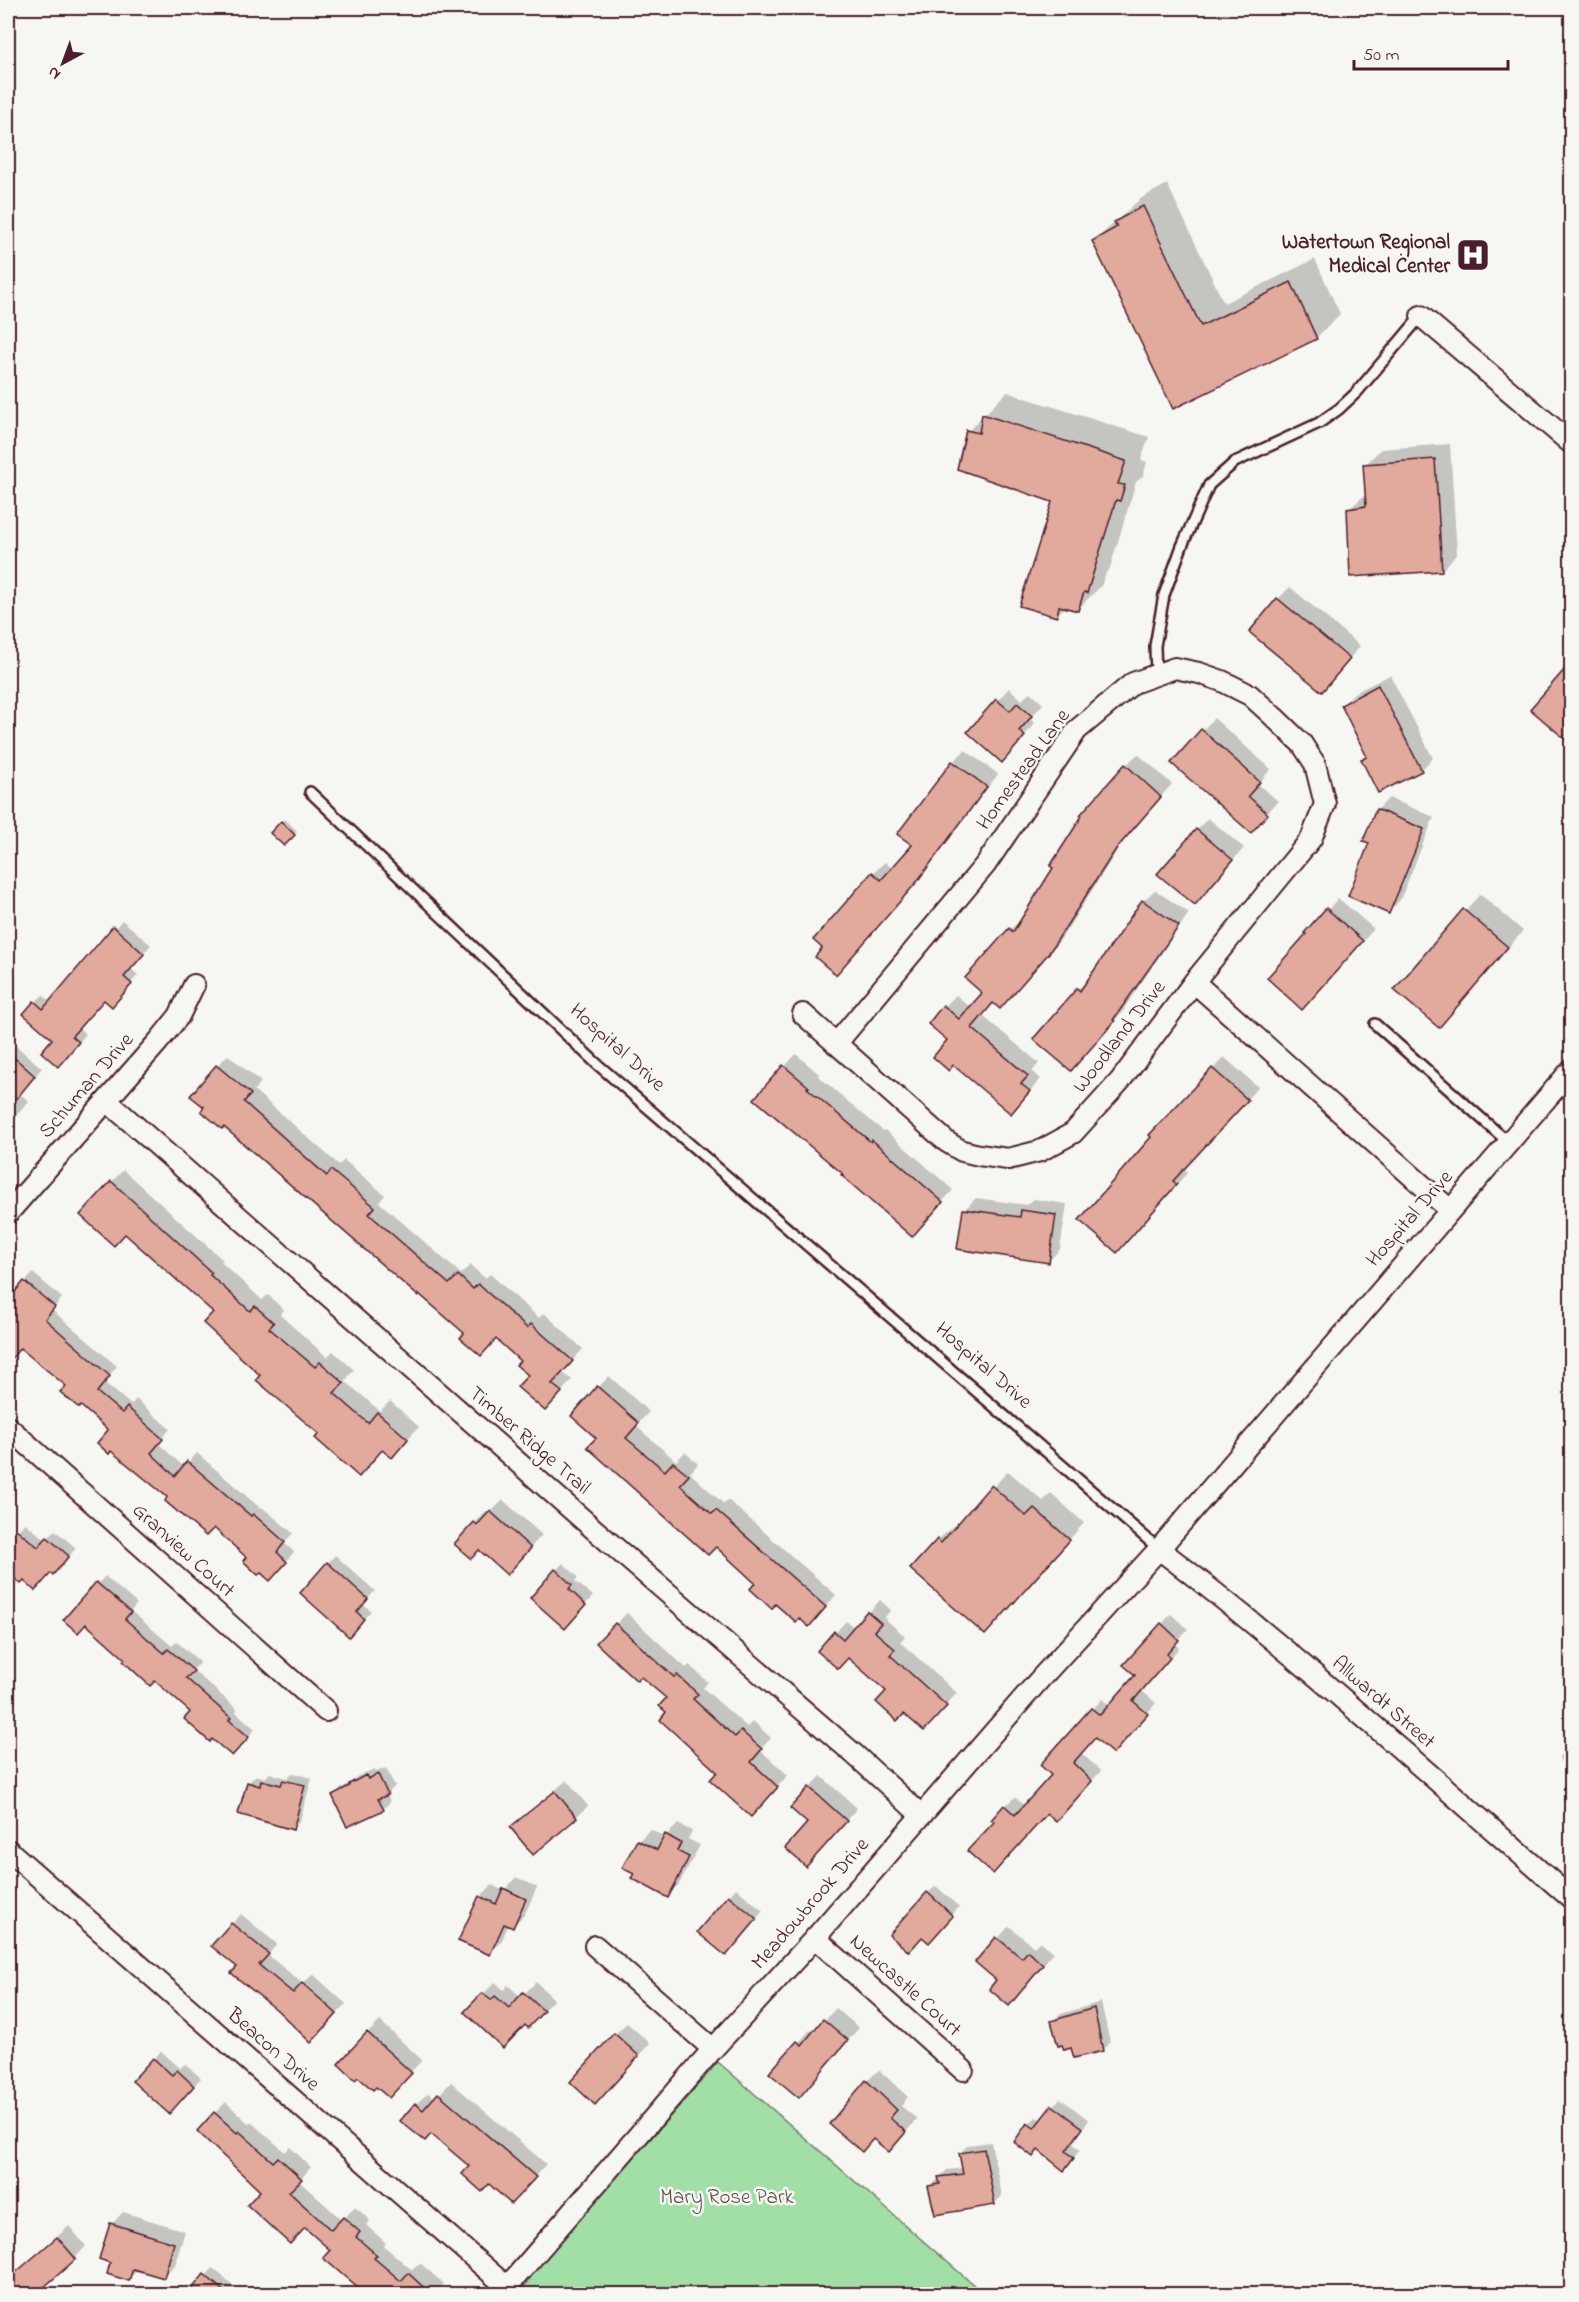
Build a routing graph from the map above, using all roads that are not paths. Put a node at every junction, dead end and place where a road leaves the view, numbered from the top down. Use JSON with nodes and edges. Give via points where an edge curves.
{"nodes":[{"id":1,"x":1421,"y":315,"type":"joint"},
{"id":2,"x":1572,"y":444,"type":"edge"},
{"id":3,"x":1156,"y":675,"type":"junction"},
{"id":4,"x":310,"y":792,"type":"dead end"},
{"id":5,"x":1194,"y":982,"type":"junction"},
{"id":6,"x":194,"y":985,"type":"dead end"},
{"id":7,"x":803,"y":1014,"type":"dead end"},
{"id":8,"x":1375,"y":1024,"type":"dead end"},
{"id":9,"x":836,"y":1044,"type":"junction"},
{"id":10,"x":1572,"y":1069,"type":"edge"},
{"id":11,"x":107,"y":1101,"type":"junction"},
{"id":12,"x":1508,"y":1142,"type":"junction"},
{"id":13,"x":1450,"y":1210,"type":"junction"},
{"id":14,"x":8,"y":1213,"type":"edge"},
{"id":15,"x":8,"y":1427,"type":"edge"},
{"id":16,"x":1159,"y":1549,"type":"junction"},
{"id":17,"x":326,"y":1712,"type":"dead end"},
{"id":18,"x":921,"y":1815,"type":"junction"},
{"id":19,"x":8,"y":1850,"type":"edge"},
{"id":20,"x":1572,"y":1899,"type":"edge"},
{"id":21,"x":815,"y":1938,"type":"junction"},
{"id":22,"x":595,"y":1946,"type":"dead end"},
{"id":23,"x":713,"y":2049,"type":"junction"},
{"id":24,"x":963,"y":2070,"type":"dead end"},
{"id":25,"x":505,"y":2291,"type":"edge"}],
"edges":[{"from":1,"to":2,"type":"street"},
{"from":1,"to":3,"type":"lane","via":[[1339,409],[1319,423],[1235,462],[1209,485],[1164,595],[1156,635]]},
{"from":3,"to":5,"type":"street","name":"Homestead Lane","via":[[1175,669],[1199,673],[1250,696],[1302,744],[1315,764],[1325,804],[1311,839]]},
{"from":3,"to":9,"type":"street","name":"Homestead Lane","via":[[1133,683],[1077,730],[986,864]]},
{"from":4,"to":16,"type":"lane","name":"Hospital Drive","via":[[597,1064]]},
{"from":5,"to":9,"type":"street","name":"Woodland Drive","via":[[1120,1081],[1073,1133],[1040,1151],[1008,1160],[962,1150],[947,1142]]},
{"from":5,"to":13,"type":"street","name":"Woodland Drive"},
{"from":6,"to":11,"type":"street","name":"Schuman Drive","via":[[178,1016]]},
{"from":7,"to":9,"type":"street","name":"Woodland Drive"},
{"from":8,"to":12,"type":"lane"},
{"from":10,"to":12,"type":"street","name":"Hospital Drive"},
{"from":11,"to":14,"type":"street","name":"Schuman Drive"},
{"from":11,"to":18,"type":"street","name":"Timber Ridge Trail"},
{"from":12,"to":13,"type":"street","name":"Hospital Drive"},
{"from":13,"to":16,"type":"street","name":"Hospital Drive"},
{"from":15,"to":17,"type":"street","name":"Granview Court"},
{"from":16,"to":18,"type":"street","name":"Meadowbrook Drive"},
{"from":16,"to":20,"type":"street","name":"Allwardt Street","via":[[1321,1680]]},
{"from":18,"to":21,"type":"street","name":"Meadowbrook Drive"},
{"from":19,"to":25,"type":"street","name":"Beacon Drive"},
{"from":21,"to":23,"type":"street","name":"Meadowbrook Drive"},
{"from":21,"to":24,"type":"street","name":"Newcastle Court"},
{"from":22,"to":23,"type":"street"},
{"from":23,"to":25,"type":"street","name":"Meadowbrook Drive"}]}
